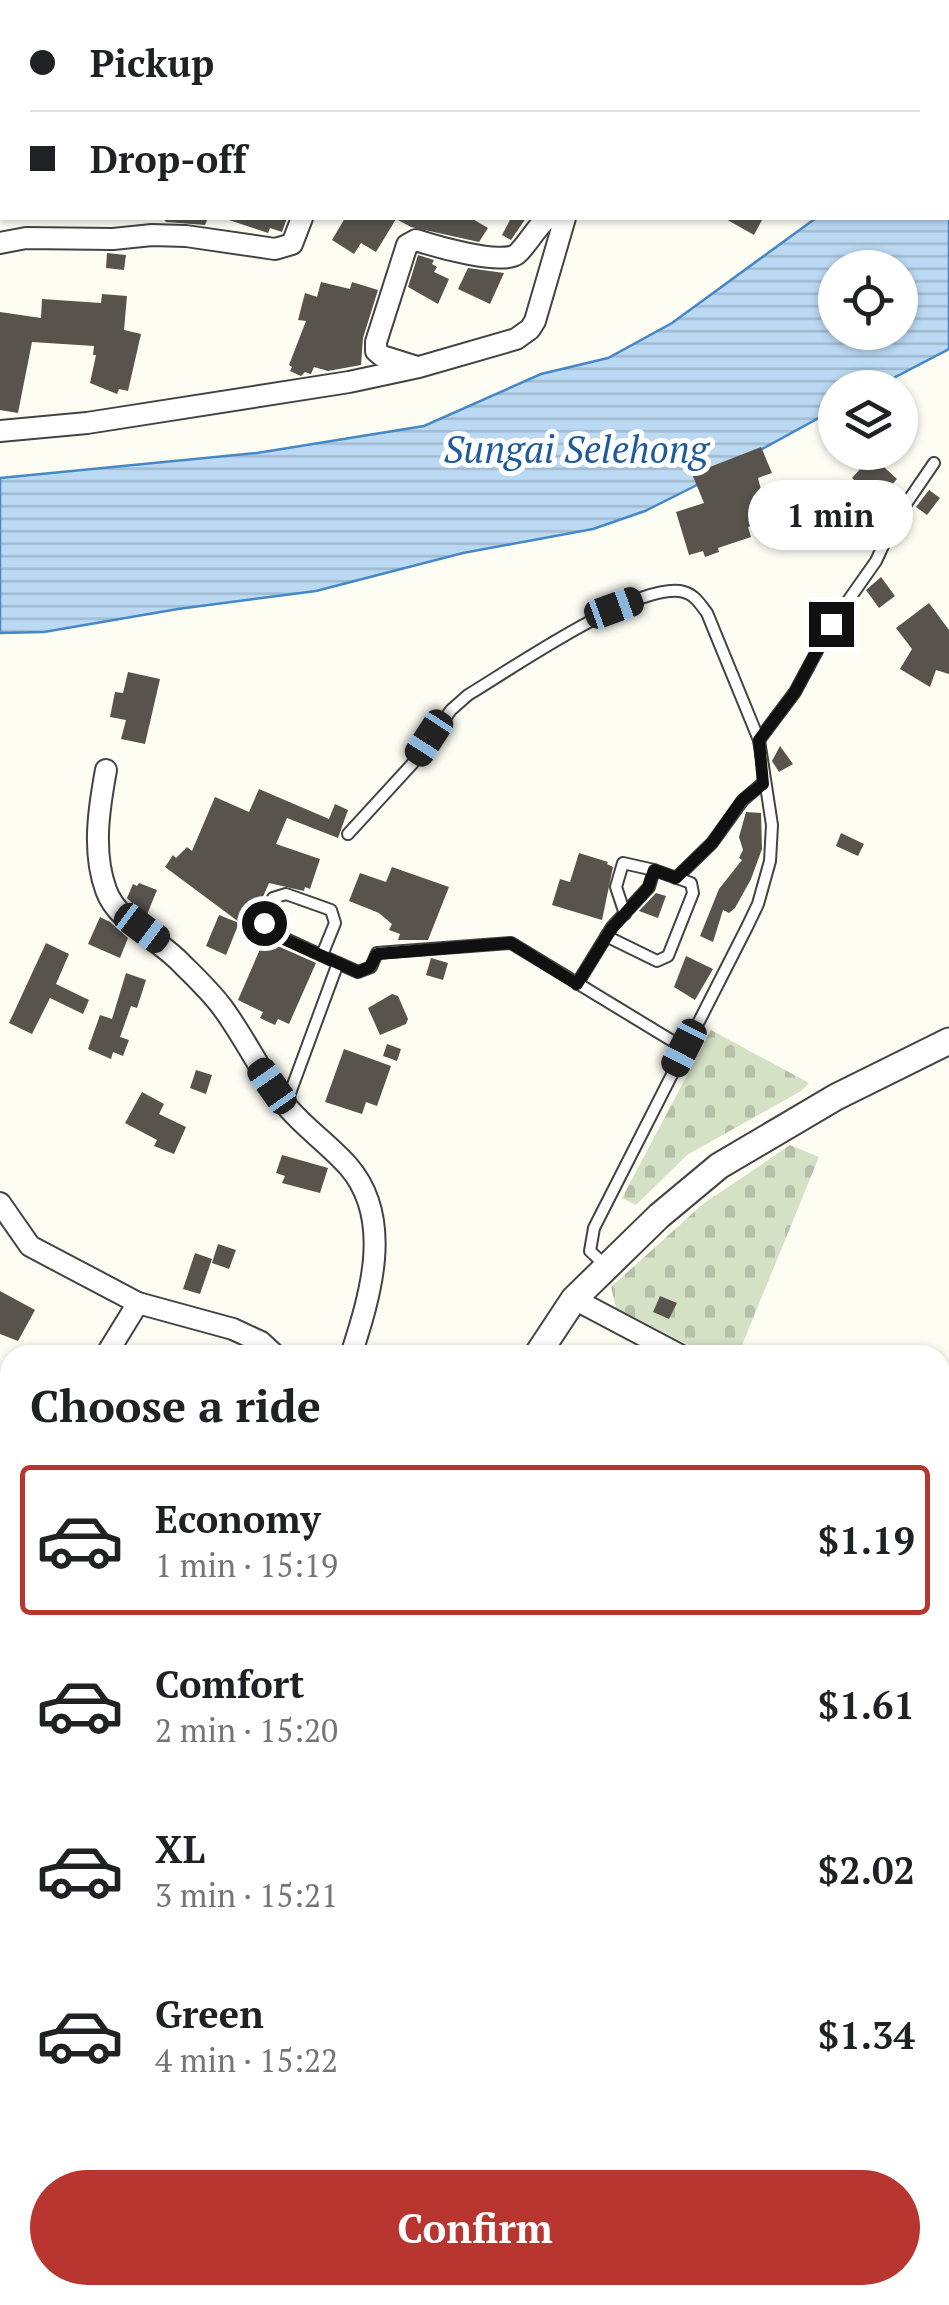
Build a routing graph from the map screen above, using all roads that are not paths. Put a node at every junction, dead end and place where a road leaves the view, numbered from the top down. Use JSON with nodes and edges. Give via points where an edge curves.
{"nodes":[{"id":1,"x":301,"y":220,"type":"edge"},
{"id":2,"x":545,"y":220,"type":"edge"},
{"id":3,"x":565,"y":220,"type":"edge"},
{"id":4,"x":0,"y":243,"type":"edge"},
{"id":5,"x":419,"y":367,"type":"junction"},
{"id":6,"x":0,"y":431,"type":"edge"},
{"id":7,"x":934,"y":463,"type":"dead end"},
{"id":8,"x":759,"y":740,"type":"junction"},
{"id":9,"x":106,"y":770,"type":"dead end"},
{"id":10,"x":763,"y":784,"type":"junction"},
{"id":11,"x":348,"y":834,"type":"dead end"},
{"id":12,"x":654,"y":870,"type":"junction"},
{"id":13,"x":676,"y":878,"type":"junction"},
{"id":14,"x":625,"y":914,"type":"junction"},
{"id":15,"x":606,"y":936,"type":"junction"},
{"id":16,"x":322,"y":955,"type":"junction"},
{"id":17,"x":338,"y":963,"type":"junction"},
{"id":18,"x":577,"y":984,"type":"junction"},
{"id":19,"x":949,"y":1040,"type":"edge"},
{"id":20,"x":684,"y":1048,"type":"junction"},
{"id":21,"x":286,"y":1105,"type":"junction"},
{"id":22,"x":0,"y":1203,"type":"edge"},
{"id":23,"x":607,"y":1267,"type":"junction"},
{"id":24,"x":574,"y":1299,"type":"junction"},
{"id":25,"x":138,"y":1303,"type":"junction"},
{"id":26,"x":112,"y":1345,"type":"edge"},
{"id":27,"x":264,"y":1345,"type":"edge"},
{"id":28,"x":354,"y":1345,"type":"edge"},
{"id":29,"x":544,"y":1345,"type":"edge"},
{"id":30,"x":661,"y":1345,"type":"edge"}],
"edges":[{"from":1,"to":4,"type":"street","via":[[292,244],[275,249],[152,235]]},
{"from":2,"to":5,"type":"street","via":[[509,258],[416,240],[407,245],[376,351]]},
{"from":3,"to":5,"type":"street","via":[[530,330]]},
{"from":5,"to":6,"type":"street","via":[[139,416]]},
{"from":7,"to":8,"type":"lane"},
{"from":8,"to":10,"type":"lane"},
{"from":8,"to":11,"type":"lane","via":[[707,613],[681,590],[656,593],[614,608],[460,701]]},
{"from":9,"to":21,"type":"street","via":[[99,842],[106,892],[118,911],[166,946],[212,996]]},
{"from":10,"to":13,"type":"lane"},
{"from":10,"to":20,"type":"lane","via":[[772,825],[762,890]]},
{"from":12,"to":13,"type":"lane"},
{"from":12,"to":14,"type":"lane"},
{"from":12,"to":14,"type":"lane","via":[[624,863],[616,887]]},
{"from":13,"to":15,"type":"lane","via":[[691,883],[692,893],[668,956],[656,960]]},
{"from":14,"to":15,"type":"lane"},
{"from":15,"to":18,"type":"lane"},
{"from":16,"to":16,"type":"lane","via":[[269,932],[265,918],[273,898],[286,894],[331,910],[335,923]]},
{"from":16,"to":17,"type":"lane"},
{"from":17,"to":18,"type":"lane","via":[[358,972],[377,954],[511,943]]},
{"from":17,"to":21,"type":"lane"},
{"from":18,"to":20,"type":"lane"},
{"from":19,"to":23,"type":"street","via":[[719,1166]]},
{"from":20,"to":23,"type":"lane","via":[[594,1228],[590,1251]]},
{"from":21,"to":28,"type":"street","via":[[349,1168],[369,1202],[375,1248]]},
{"from":22,"to":25,"type":"street","via":[[30,1246]]},
{"from":23,"to":24,"type":"street"},
{"from":24,"to":29,"type":"street"},
{"from":24,"to":30,"type":"street"},
{"from":25,"to":26,"type":"street"},
{"from":25,"to":27,"type":"street","via":[[233,1328]]}]}
